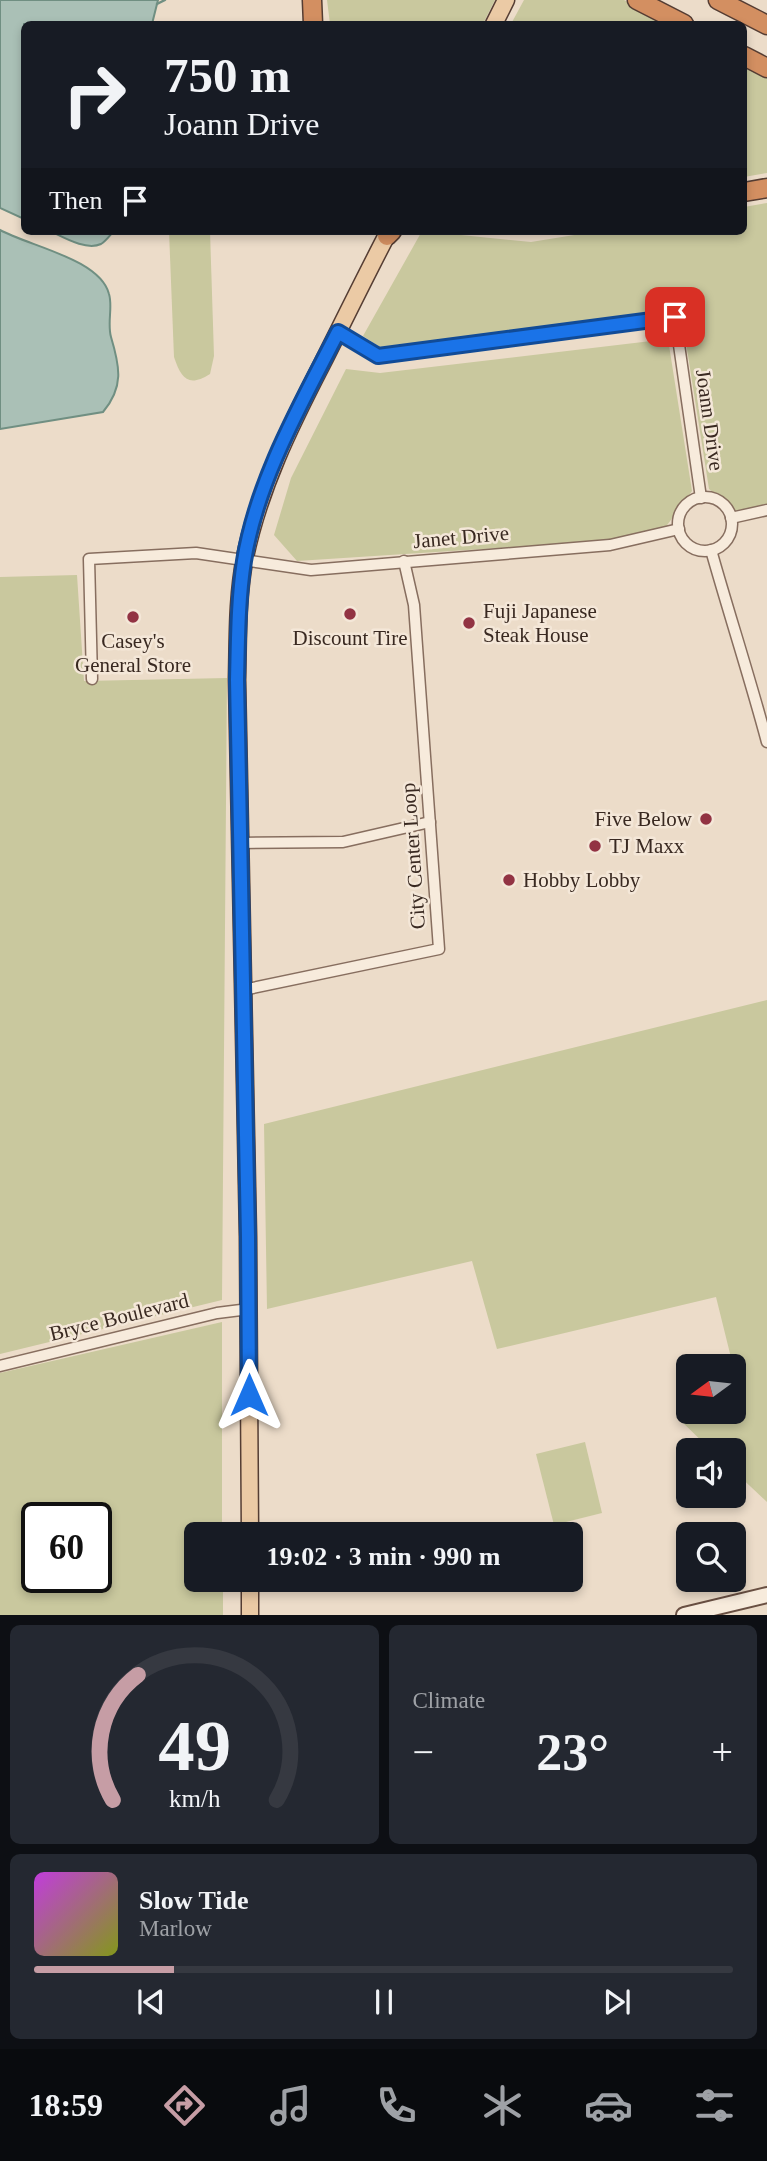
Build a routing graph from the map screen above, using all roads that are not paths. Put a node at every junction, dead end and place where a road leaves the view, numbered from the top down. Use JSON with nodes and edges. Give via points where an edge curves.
{"nodes":[{"id":1,"x":312,"y":0,"type":"edge"},
{"id":2,"x":637,"y":0,"type":"edge"},
{"id":3,"x":718,"y":0,"type":"edge"},
{"id":4,"x":506,"y":1,"type":"edge"},
{"id":5,"x":313,"y":21,"type":"edge"},
{"id":6,"x":496,"y":21,"type":"edge"},
{"id":7,"x":678,"y":21,"type":"edge"},
{"id":8,"x":767,"y":25,"type":"edge"},
{"id":9,"x":747,"y":58,"type":"edge"},
{"id":10,"x":767,"y":68,"type":"edge"},
{"id":11,"x":767,"y":188,"type":"edge"},
{"id":12,"x":747,"y":191,"type":"edge"},
{"id":13,"x":387,"y":235,"type":"edge"},
{"id":14,"x":338,"y":332,"type":"junction"},
{"id":15,"x":701,"y":498,"type":"junction"},
{"id":16,"x":767,"y":510,"type":"edge"},
{"id":17,"x":731,"y":518,"type":"junction"},
{"id":18,"x":679,"y":530,"type":"junction"},
{"id":19,"x":711,"y":550,"type":"junction"},
{"id":20,"x":244,"y":561,"type":"junction"},
{"id":21,"x":404,"y":561,"type":"junction"},
{"id":22,"x":92,"y":678,"type":"dead end"},
{"id":23,"x":767,"y":742,"type":"edge"},
{"id":24,"x":430,"y":822,"type":"junction"},
{"id":25,"x":240,"y":843,"type":"junction"},
{"id":26,"x":243,"y":990,"type":"junction"},
{"id":27,"x":249,"y":1309,"type":"junction"},
{"id":28,"x":0,"y":1366,"type":"edge"},
{"id":29,"x":250,"y":1522,"type":"edge"},
{"id":30,"x":250,"y":1592,"type":"edge"},
{"id":31,"x":767,"y":1595,"type":"edge"},
{"id":32,"x":250,"y":1615,"type":"edge"},
{"id":33,"x":684,"y":1615,"type":"edge"}],
"edges":[{"from":1,"to":5,"type":"highway"},
{"from":2,"to":7,"type":"highway"},
{"from":3,"to":8,"type":"highway"},
{"from":4,"to":6,"type":"main road"},
{"from":9,"to":10,"type":"highway"},
{"from":11,"to":12,"type":"highway"},
{"from":13,"to":14,"type":"main road"},
{"from":14,"to":15,"type":"street","name":"Joann Drive","via":[[378,356],[675,317]]},
{"from":14,"to":20,"type":"main road","via":[[269,475]]},
{"from":15,"to":17,"type":"street","via":[[722,503]]},
{"from":15,"to":18,"type":"street","via":[[684,507]]},
{"from":16,"to":17,"type":"street"},
{"from":17,"to":19,"type":"street","via":[[729,536]]},
{"from":18,"to":19,"type":"street","via":[[690,546]]},
{"from":18,"to":21,"type":"street","name":"Janet Drive","via":[[610,545]]},
{"from":19,"to":23,"type":"street"},
{"from":20,"to":21,"type":"street","name":"Janet Drive","via":[[311,570]]},
{"from":20,"to":22,"type":"street","name":"Janet Drive","via":[[196,553],[89,559]]},
{"from":20,"to":25,"type":"main road","via":[[237,680]]},
{"from":21,"to":24,"type":"street","name":"City Center Loop","via":[[414,605]]},
{"from":24,"to":25,"type":"street","via":[[343,842]]},
{"from":24,"to":26,"type":"street","name":"City Center Loop","via":[[439,949]]},
{"from":25,"to":26,"type":"main road"},
{"from":26,"to":27,"type":"main road"},
{"from":27,"to":28,"type":"street","name":"Bryce Boulevard"},
{"from":27,"to":29,"type":"main road"},
{"from":30,"to":32,"type":"main road"},
{"from":31,"to":33,"type":"street"}]}
